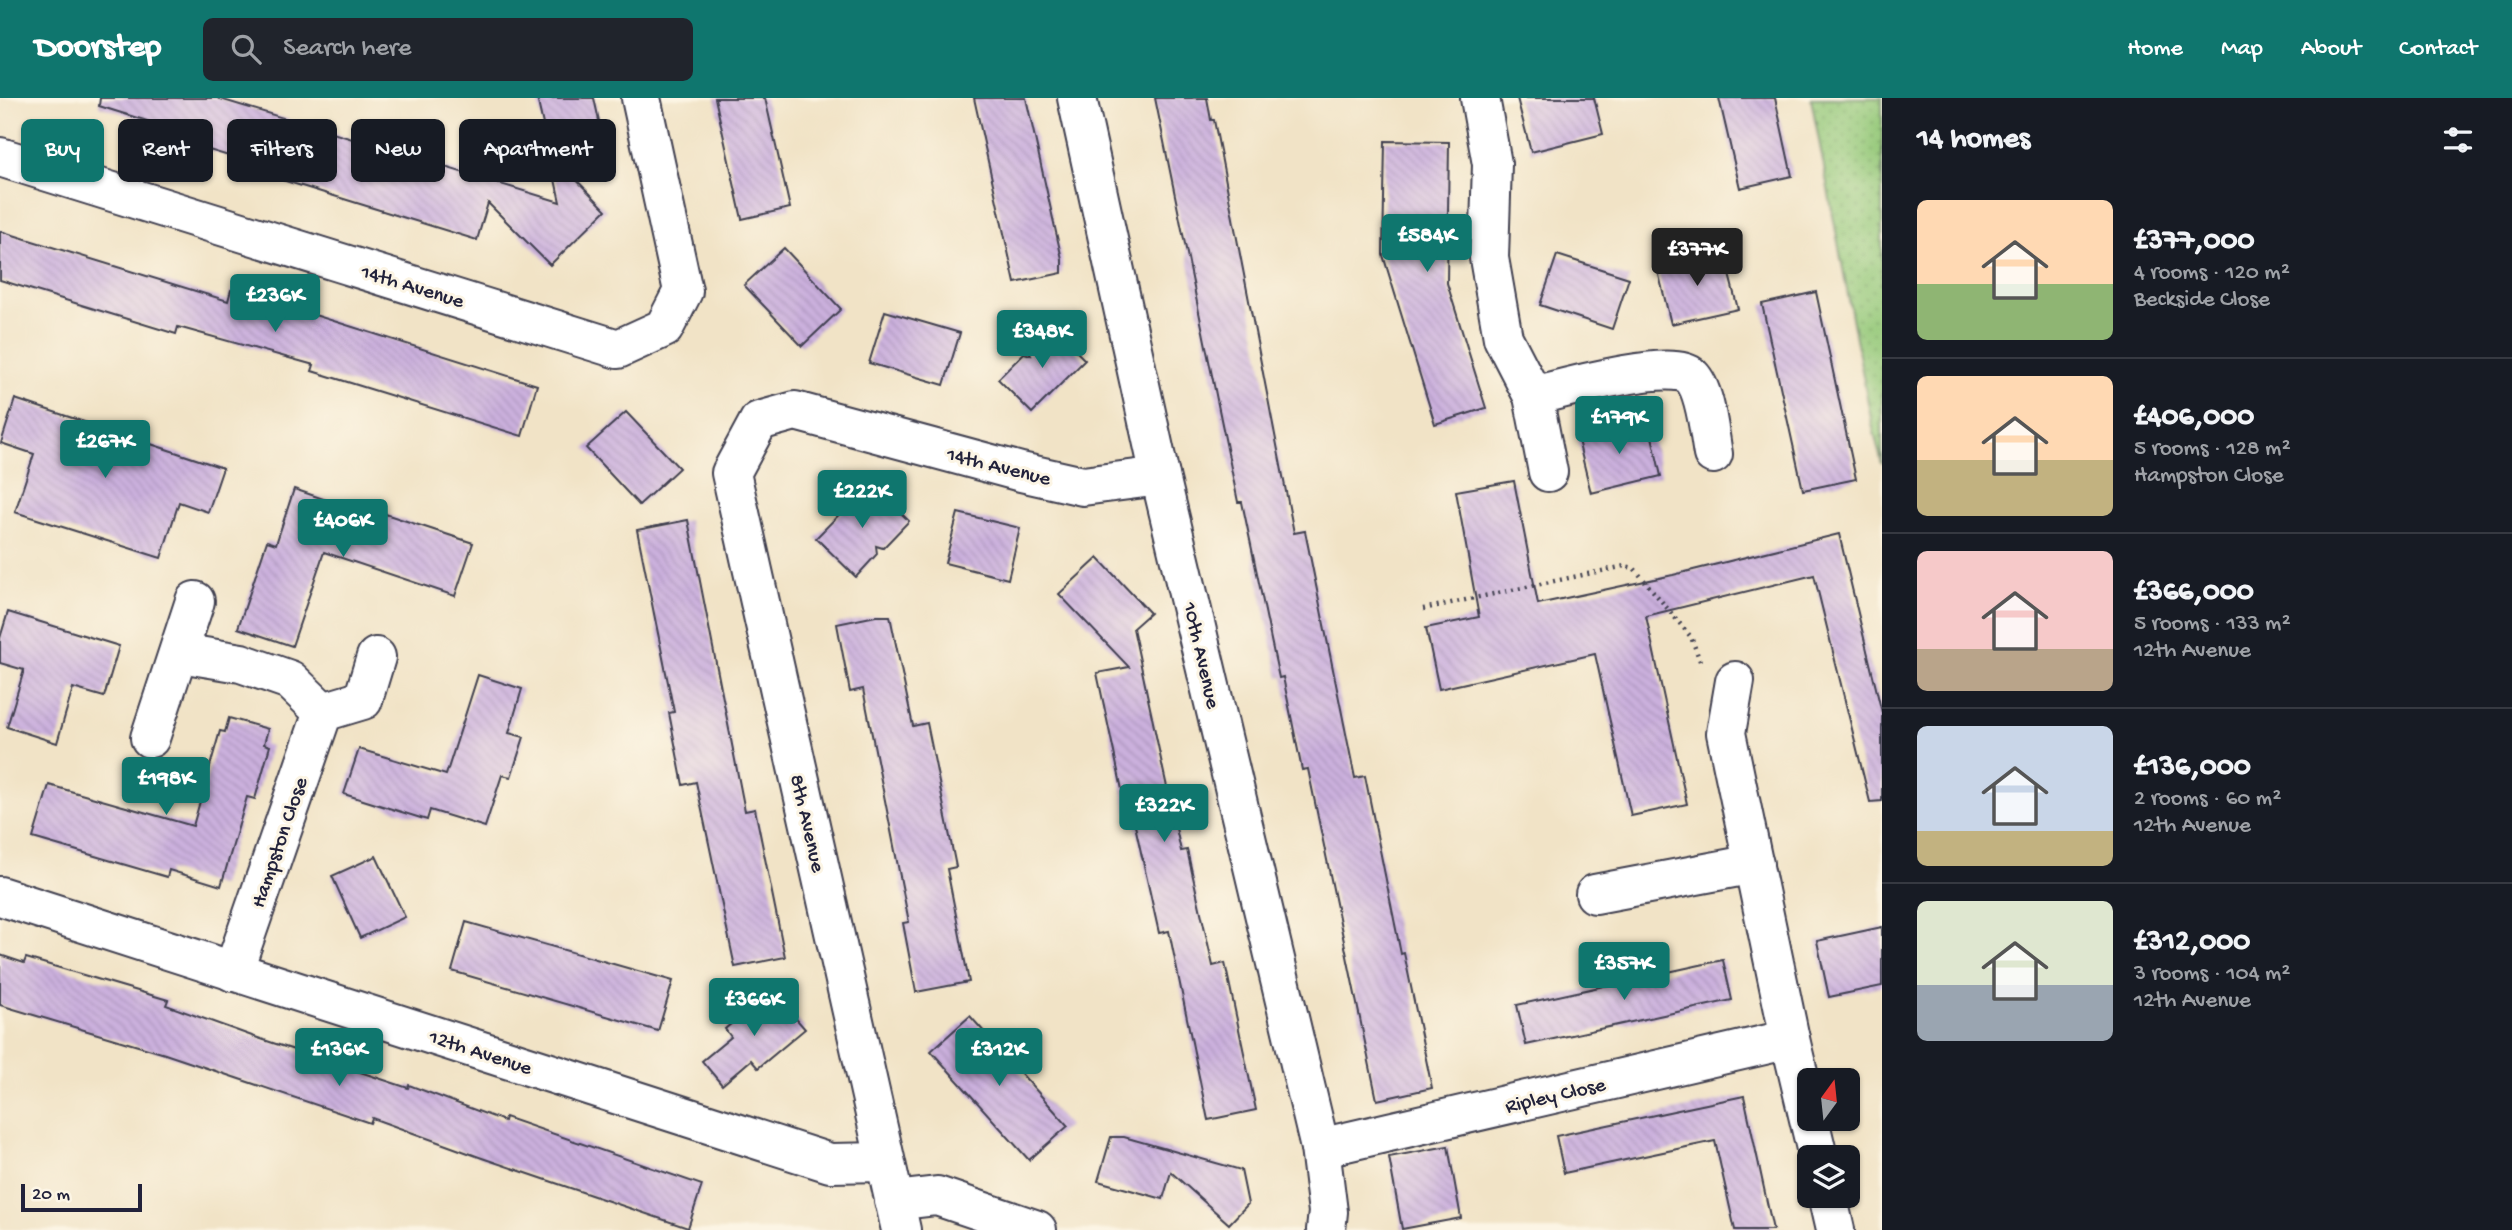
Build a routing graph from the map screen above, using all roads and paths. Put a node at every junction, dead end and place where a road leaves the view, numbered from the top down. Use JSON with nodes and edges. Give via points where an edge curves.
{"nodes":[{"id":1,"x":641,"y":98,"type":"edge"},
{"id":2,"x":1077,"y":98,"type":"edge"},
{"id":3,"x":1480,"y":98,"type":"edge"},
{"id":4,"x":0,"y":157,"type":"edge"},
{"id":5,"x":1533,"y":396,"type":"junction"},
{"id":6,"x":759,"y":421,"type":"joint"},
{"id":7,"x":1713,"y":454,"type":"dead end"},
{"id":8,"x":1548,"y":472,"type":"dead end"},
{"id":9,"x":1160,"y":476,"type":"junction"},
{"id":10,"x":195,"y":601,"type":"dead end"},
{"id":11,"x":1423,"y":609,"type":"dead end"},
{"id":12,"x":180,"y":653,"type":"junction"},
{"id":13,"x":376,"y":657,"type":"dead end"},
{"id":14,"x":1735,"y":681,"type":"joint"},
{"id":15,"x":323,"y":712,"type":"junction"},
{"id":16,"x":150,"y":738,"type":"dead end"},
{"id":17,"x":1754,"y":864,"type":"junction"},
{"id":18,"x":1595,"y":894,"type":"dead end"},
{"id":19,"x":0,"y":897,"type":"edge"},
{"id":20,"x":233,"y":972,"type":"junction"},
{"id":21,"x":1790,"y":1039,"type":"junction"},
{"id":22,"x":1815,"y":1145,"type":"edge"},
{"id":23,"x":1320,"y":1148,"type":"junction"},
{"id":24,"x":884,"y":1162,"type":"junction"},
{"id":25,"x":1830,"y":1208,"type":"edge"},
{"id":26,"x":898,"y":1216,"type":"edge"},
{"id":27,"x":1327,"y":1221,"type":"edge"},
{"id":28,"x":1037,"y":1230,"type":"edge"},
{"id":29,"x":1835,"y":1230,"type":"edge"}],
"edges":[{"from":1,"to":4,"type":"street","name":"14th Avenue","via":[[683,291],[664,328],[618,349]]},
{"from":2,"to":9,"type":"street","name":"10th Avenue"},
{"from":3,"to":5,"type":"street","via":[[1492,164],[1489,258],[1503,338]]},
{"from":5,"to":7,"type":"street","via":[[1627,375],[1678,370],[1690,374],[1698,386]]},
{"from":5,"to":8,"type":"street"},
{"from":6,"to":9,"type":"street","name":"14th Avenue","via":[[795,411],[1083,486]]},
{"from":6,"to":24,"type":"street","name":"8th Avenue","via":[[731,472]]},
{"from":9,"to":23,"type":"street","name":"10th Avenue"},
{"from":10,"to":12,"type":"street"},
{"from":11,"to":14,"type":"path","via":[[1625,566],[1634,568],[1691,637],[1699,660]]},
{"from":12,"to":15,"type":"street","via":[[241,663],[290,680]]},
{"from":12,"to":16,"type":"street"},
{"from":13,"to":15,"type":"street","via":[[363,700]]},
{"from":14,"to":17,"type":"street","via":[[1727,733]]},
{"from":15,"to":20,"type":"street","name":"Hampston Close"},
{"from":17,"to":18,"type":"street"},
{"from":17,"to":21,"type":"street"},
{"from":19,"to":20,"type":"street","name":"12th Avenue"},
{"from":20,"to":24,"type":"street","name":"12th Avenue","via":[[830,1163]]},
{"from":21,"to":22,"type":"street"},
{"from":21,"to":23,"type":"street","name":"Ripley Close"},
{"from":23,"to":27,"type":"street","name":"10th Avenue"},
{"from":24,"to":26,"type":"street","name":"8th Avenue"},
{"from":25,"to":29,"type":"street"},
{"from":26,"to":28,"type":"street","via":[[937,1196]]}]}
